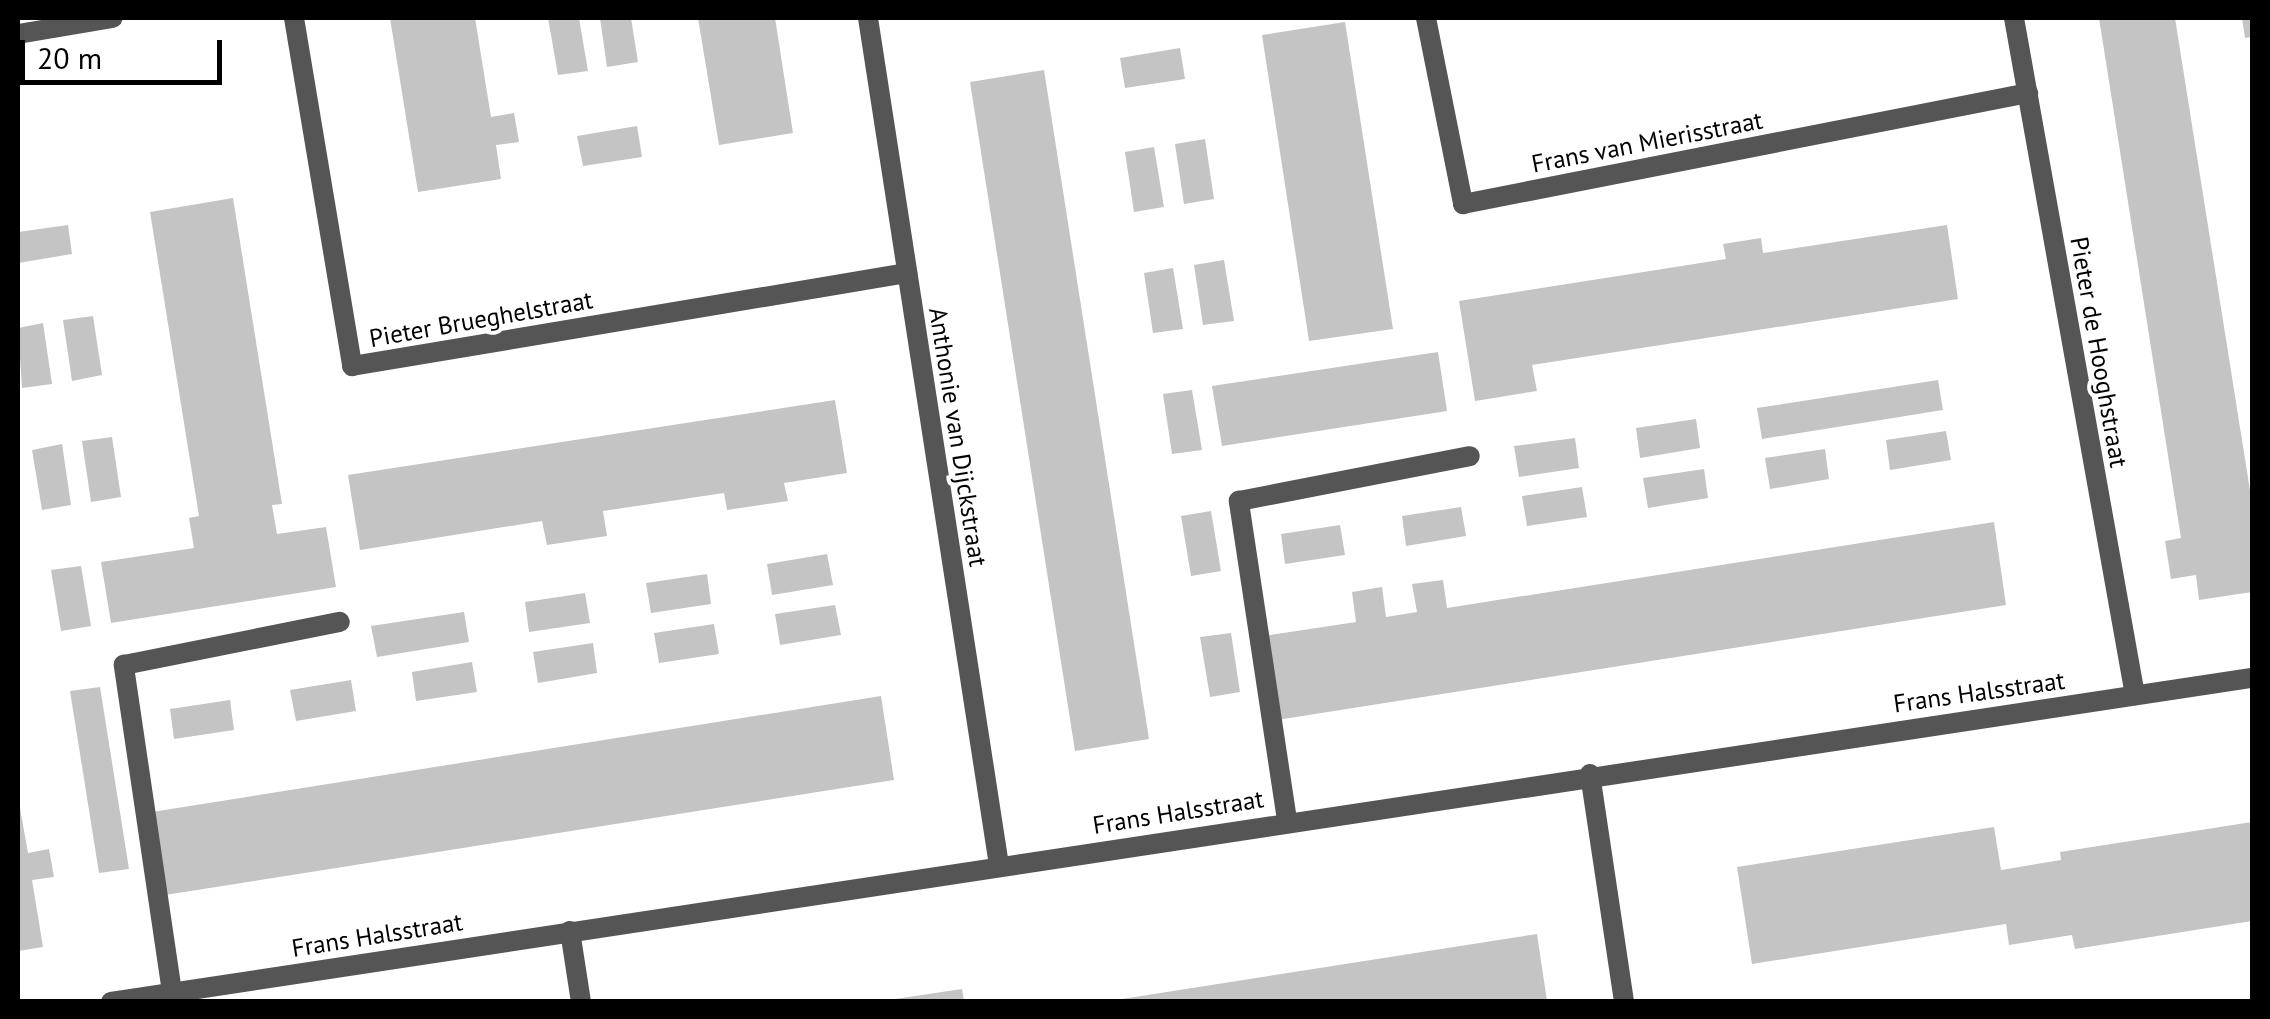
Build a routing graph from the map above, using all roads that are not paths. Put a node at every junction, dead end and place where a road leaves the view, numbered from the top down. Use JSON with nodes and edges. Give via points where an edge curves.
{"nodes":[{"id":1,"x":114,"y":18,"type":"edge"},
{"id":2,"x":294,"y":18,"type":"edge"},
{"id":3,"x":868,"y":18,"type":"edge"},
{"id":4,"x":1426,"y":18,"type":"edge"},
{"id":5,"x":2014,"y":18,"type":"edge"},
{"id":6,"x":18,"y":34,"type":"edge"},
{"id":7,"x":2028,"y":93,"type":"junction"},
{"id":8,"x":908,"y":273,"type":"junction"},
{"id":9,"x":1470,"y":456,"type":"dead end"},
{"id":10,"x":340,"y":622,"type":"dead end"},
{"id":11,"x":2252,"y":678,"type":"edge"},
{"id":12,"x":2136,"y":695,"type":"junction"},
{"id":13,"x":1590,"y":774,"type":"junction"},
{"id":14,"x":1288,"y":820,"type":"junction"},
{"id":15,"x":999,"y":865,"type":"junction"},
{"id":16,"x":570,"y":931,"type":"junction"},
{"id":17,"x":172,"y":992,"type":"junction"},
{"id":18,"x":111,"y":1002,"type":"edge"},
{"id":19,"x":581,"y":1002,"type":"edge"},
{"id":20,"x":1624,"y":1002,"type":"edge"}],
"edges":[{"from":1,"to":6,"type":"street"},
{"from":2,"to":8,"type":"street","name":"Pieter Brueghelstraat","via":[[352,366]]},
{"from":3,"to":8,"type":"street","name":"Anthonie van Dijckstraat"},
{"from":4,"to":7,"type":"street","name":"Frans van Mierisstraat","via":[[1462,204]]},
{"from":5,"to":7,"type":"street","name":"Pieter de Hooghstraat"},
{"from":7,"to":12,"type":"street","name":"Pieter de Hooghstraat"},
{"from":8,"to":15,"type":"street","name":"Anthonie van Dijckstraat"},
{"from":9,"to":14,"type":"street","via":[[1239,501]]},
{"from":10,"to":17,"type":"street","via":[[124,665]]},
{"from":11,"to":12,"type":"street","name":"Frans Halsstraat"},
{"from":12,"to":13,"type":"street","name":"Frans Halsstraat"},
{"from":13,"to":14,"type":"street","name":"Frans Halsstraat"},
{"from":13,"to":20,"type":"street"},
{"from":14,"to":15,"type":"street","name":"Frans Halsstraat"},
{"from":15,"to":16,"type":"street","name":"Frans Halsstraat"},
{"from":16,"to":17,"type":"street","name":"Frans Halsstraat"},
{"from":16,"to":19,"type":"street"},
{"from":17,"to":18,"type":"street","name":"Frans Halsstraat"}]}
